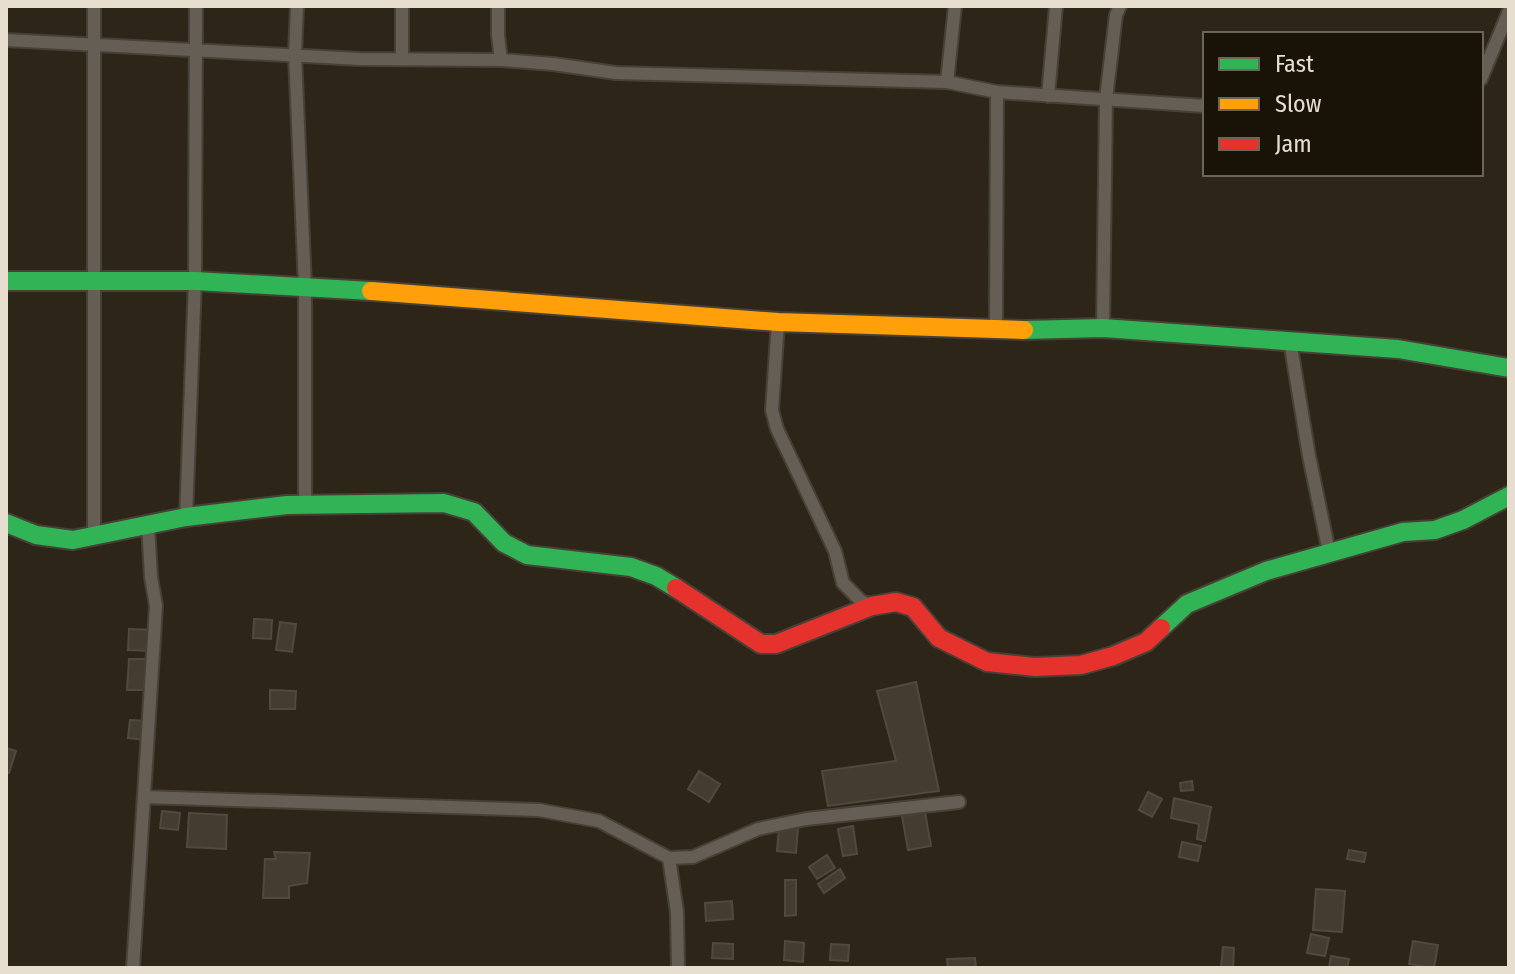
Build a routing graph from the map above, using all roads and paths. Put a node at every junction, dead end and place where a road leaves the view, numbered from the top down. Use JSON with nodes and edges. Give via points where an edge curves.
{"nodes":[{"id":1,"x":94,"y":6,"type":"edge"},
{"id":2,"x":196,"y":6,"type":"edge"},
{"id":3,"x":297,"y":6,"type":"edge"},
{"id":4,"x":402,"y":6,"type":"edge"},
{"id":5,"x":498,"y":6,"type":"edge"},
{"id":6,"x":955,"y":6,"type":"edge"},
{"id":7,"x":1056,"y":6,"type":"edge"},
{"id":8,"x":1120,"y":6,"type":"edge"},
{"id":9,"x":1509,"y":11,"type":"edge"},
{"id":10,"x":6,"y":40,"type":"edge"},
{"id":11,"x":93,"y":45,"type":"junction"},
{"id":12,"x":195,"y":48,"type":"junction"},
{"id":13,"x":295,"y":55,"type":"junction"},
{"id":14,"x":402,"y":59,"type":"junction"},
{"id":15,"x":501,"y":60,"type":"junction"},
{"id":16,"x":1483,"y":74,"type":"edge"},
{"id":17,"x":947,"y":82,"type":"junction"},
{"id":18,"x":997,"y":92,"type":"junction"},
{"id":19,"x":1048,"y":96,"type":"junction"},
{"id":20,"x":1106,"y":99,"type":"junction"},
{"id":21,"x":1203,"y":106,"type":"edge"},
{"id":22,"x":6,"y":281,"type":"edge"},
{"id":23,"x":96,"y":281,"type":"junction"},
{"id":24,"x":195,"y":281,"type":"junction"},
{"id":25,"x":305,"y":286,"type":"junction"},
{"id":26,"x":778,"y":322,"type":"junction"},
{"id":27,"x":996,"y":328,"type":"junction"},
{"id":28,"x":1103,"y":328,"type":"junction"},
{"id":29,"x":1290,"y":341,"type":"junction"},
{"id":30,"x":1509,"y":368,"type":"edge"},
{"id":31,"x":1509,"y":496,"type":"edge"},
{"id":32,"x":305,"y":505,"type":"junction"},
{"id":33,"x":186,"y":517,"type":"junction"},
{"id":34,"x":6,"y":523,"type":"edge"},
{"id":35,"x":148,"y":525,"type":"junction"},
{"id":36,"x":94,"y":536,"type":"junction"},
{"id":37,"x":1329,"y":552,"type":"junction"},
{"id":38,"x":872,"y":606,"type":"junction"},
{"id":39,"x":144,"y":797,"type":"junction"},
{"id":40,"x":959,"y":802,"type":"dead end"},
{"id":41,"x":669,"y":858,"type":"junction"},
{"id":42,"x":133,"y":968,"type":"edge"},
{"id":43,"x":678,"y":968,"type":"edge"}],
"edges":[{"from":1,"to":11,"type":"street"},
{"from":2,"to":12,"type":"street"},
{"from":3,"to":13,"type":"street"},
{"from":4,"to":14,"type":"street"},
{"from":5,"to":15,"type":"street"},
{"from":6,"to":17,"type":"street"},
{"from":7,"to":19,"type":"street"},
{"from":8,"to":20,"type":"street"},
{"from":9,"to":16,"type":"street"},
{"from":10,"to":11,"type":"street"},
{"from":11,"to":12,"type":"street"},
{"from":11,"to":23,"type":"street"},
{"from":12,"to":13,"type":"street"},
{"from":12,"to":24,"type":"street"},
{"from":13,"to":14,"type":"street"},
{"from":13,"to":25,"type":"street"},
{"from":14,"to":15,"type":"street"},
{"from":15,"to":17,"type":"street","via":[[616,73]]},
{"from":17,"to":18,"type":"street"},
{"from":18,"to":19,"type":"street"},
{"from":18,"to":27,"type":"street"},
{"from":19,"to":20,"type":"street"},
{"from":20,"to":21,"type":"street"},
{"from":20,"to":28,"type":"street"},
{"from":22,"to":23,"type":"street"},
{"from":23,"to":24,"type":"street"},
{"from":23,"to":36,"type":"street"},
{"from":24,"to":25,"type":"street"},
{"from":24,"to":33,"type":"street"},
{"from":25,"to":26,"type":"street"},
{"from":25,"to":32,"type":"street"},
{"from":26,"to":27,"type":"street"},
{"from":26,"to":38,"type":"street","via":[[772,410],[777,429],[835,551],[843,583]]},
{"from":27,"to":28,"type":"street"},
{"from":28,"to":29,"type":"street"},
{"from":29,"to":30,"type":"street","via":[[1398,349]]},
{"from":29,"to":37,"type":"street"},
{"from":31,"to":37,"type":"street","via":[[1435,530],[1403,532]]},
{"from":32,"to":33,"type":"street"},
{"from":32,"to":38,"type":"street","via":[[444,503],[474,512],[504,543],[527,555],[631,567],[656,576],[761,644],[776,644]]},
{"from":33,"to":35,"type":"street"},
{"from":34,"to":36,"type":"street","via":[[36,535],[73,540]]},
{"from":35,"to":36,"type":"street"},
{"from":35,"to":39,"type":"street","via":[[156,606]]},
{"from":37,"to":38,"type":"street","via":[[1187,604],[1146,642],[1081,665],[987,662],[939,638],[913,607],[896,602]]},
{"from":39,"to":41,"type":"street","via":[[539,810],[599,821]]},
{"from":39,"to":42,"type":"street"},
{"from":40,"to":41,"type":"street","via":[[806,819],[758,829],[693,857]]},
{"from":41,"to":43,"type":"street"}]}
